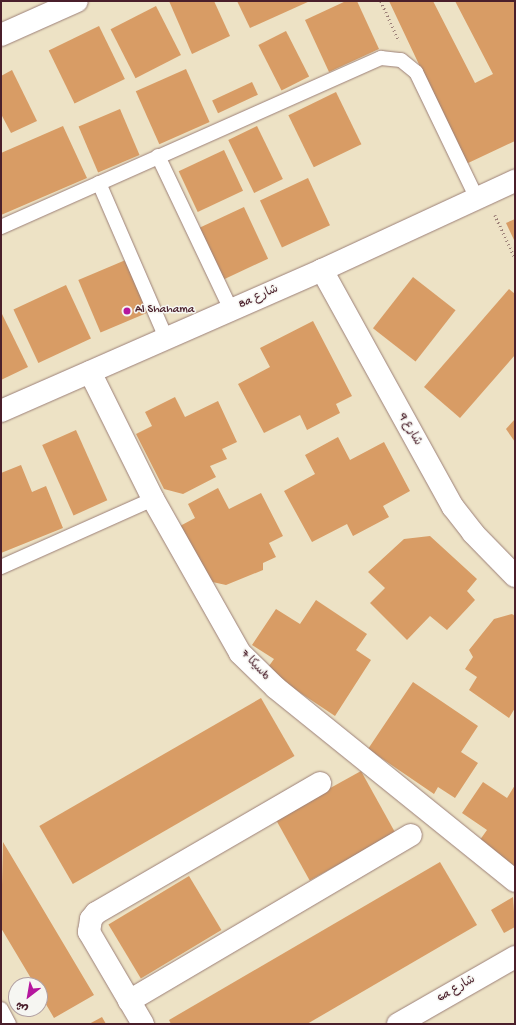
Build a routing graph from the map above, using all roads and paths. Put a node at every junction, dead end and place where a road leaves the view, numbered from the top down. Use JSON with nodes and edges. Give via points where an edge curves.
{"nodes":[{"id":1,"x":77,"y":1,"type":"edge"},
{"id":2,"x":381,"y":1,"type":"edge"},
{"id":3,"x":1,"y":35,"type":"edge"},
{"id":4,"x":409,"y":65,"type":"junction"},
{"id":5,"x":158,"y":156,"type":"junction"},
{"id":6,"x":515,"y":181,"type":"edge"},
{"id":7,"x":99,"y":183,"type":"junction"},
{"id":8,"x":482,"y":197,"type":"junction"},
{"id":9,"x":1,"y":227,"type":"edge"},
{"id":10,"x":515,"y":258,"type":"edge"},
{"id":11,"x":322,"y":270,"type":"junction"},
{"id":12,"x":231,"y":310,"type":"junction"},
{"id":13,"x":166,"y":338,"type":"junction"},
{"id":14,"x":90,"y":372,"type":"junction"},
{"id":15,"x":1,"y":411,"type":"edge"},
{"id":16,"x":153,"y":498,"type":"junction"},
{"id":17,"x":1,"y":567,"type":"edge"},
{"id":18,"x":515,"y":576,"type":"edge"},
{"id":19,"x":320,"y":783,"type":"dead end"},
{"id":20,"x":411,"y":835,"type":"dead end"},
{"id":21,"x":515,"y":881,"type":"edge"},
{"id":22,"x":515,"y":957,"type":"edge"},
{"id":23,"x":130,"y":1000,"type":"junction"},
{"id":24,"x":1,"y":1009,"type":"edge"},
{"id":25,"x":9,"y":1024,"type":"edge"},
{"id":26,"x":144,"y":1024,"type":"edge"},
{"id":27,"x":398,"y":1024,"type":"edge"}],
"edges":[{"from":1,"to":3,"type":"street"},
{"from":2,"to":4,"type":"path"},
{"from":4,"to":5,"type":"lane","via":[[391,58],[371,61]]},
{"from":4,"to":8,"type":"lane","via":[[416,72]]},
{"from":5,"to":7,"type":"lane"},
{"from":5,"to":12,"type":"lane"},
{"from":6,"to":8,"type":"street","name":"8a شارع"},
{"from":7,"to":9,"type":"lane"},
{"from":7,"to":13,"type":"lane"},
{"from":8,"to":10,"type":"path"},
{"from":8,"to":11,"type":"street","name":"8a شارع"},
{"from":11,"to":12,"type":"street","name":"8a شارع"},
{"from":11,"to":18,"type":"street","name":"شارع 9","via":[[453,507],[473,533]]},
{"from":12,"to":13,"type":"street","name":"8a شارع"},
{"from":13,"to":14,"type":"street","name":"8a شارع"},
{"from":14,"to":15,"type":"street","name":"8a شارع"},
{"from":14,"to":16,"type":"street","name":"سيكا 7b"},
{"from":16,"to":17,"type":"lane"},
{"from":16,"to":21,"type":"street","name":"سيكا 7b","via":[[227,632],[257,672]]},
{"from":19,"to":23,"type":"street","via":[[96,913],[89,925],[89,932]]},
{"from":20,"to":23,"type":"street"},
{"from":22,"to":27,"type":"street","name":"6a شارع"},
{"from":23,"to":26,"type":"street"},
{"from":24,"to":25,"type":"lane"}]}
